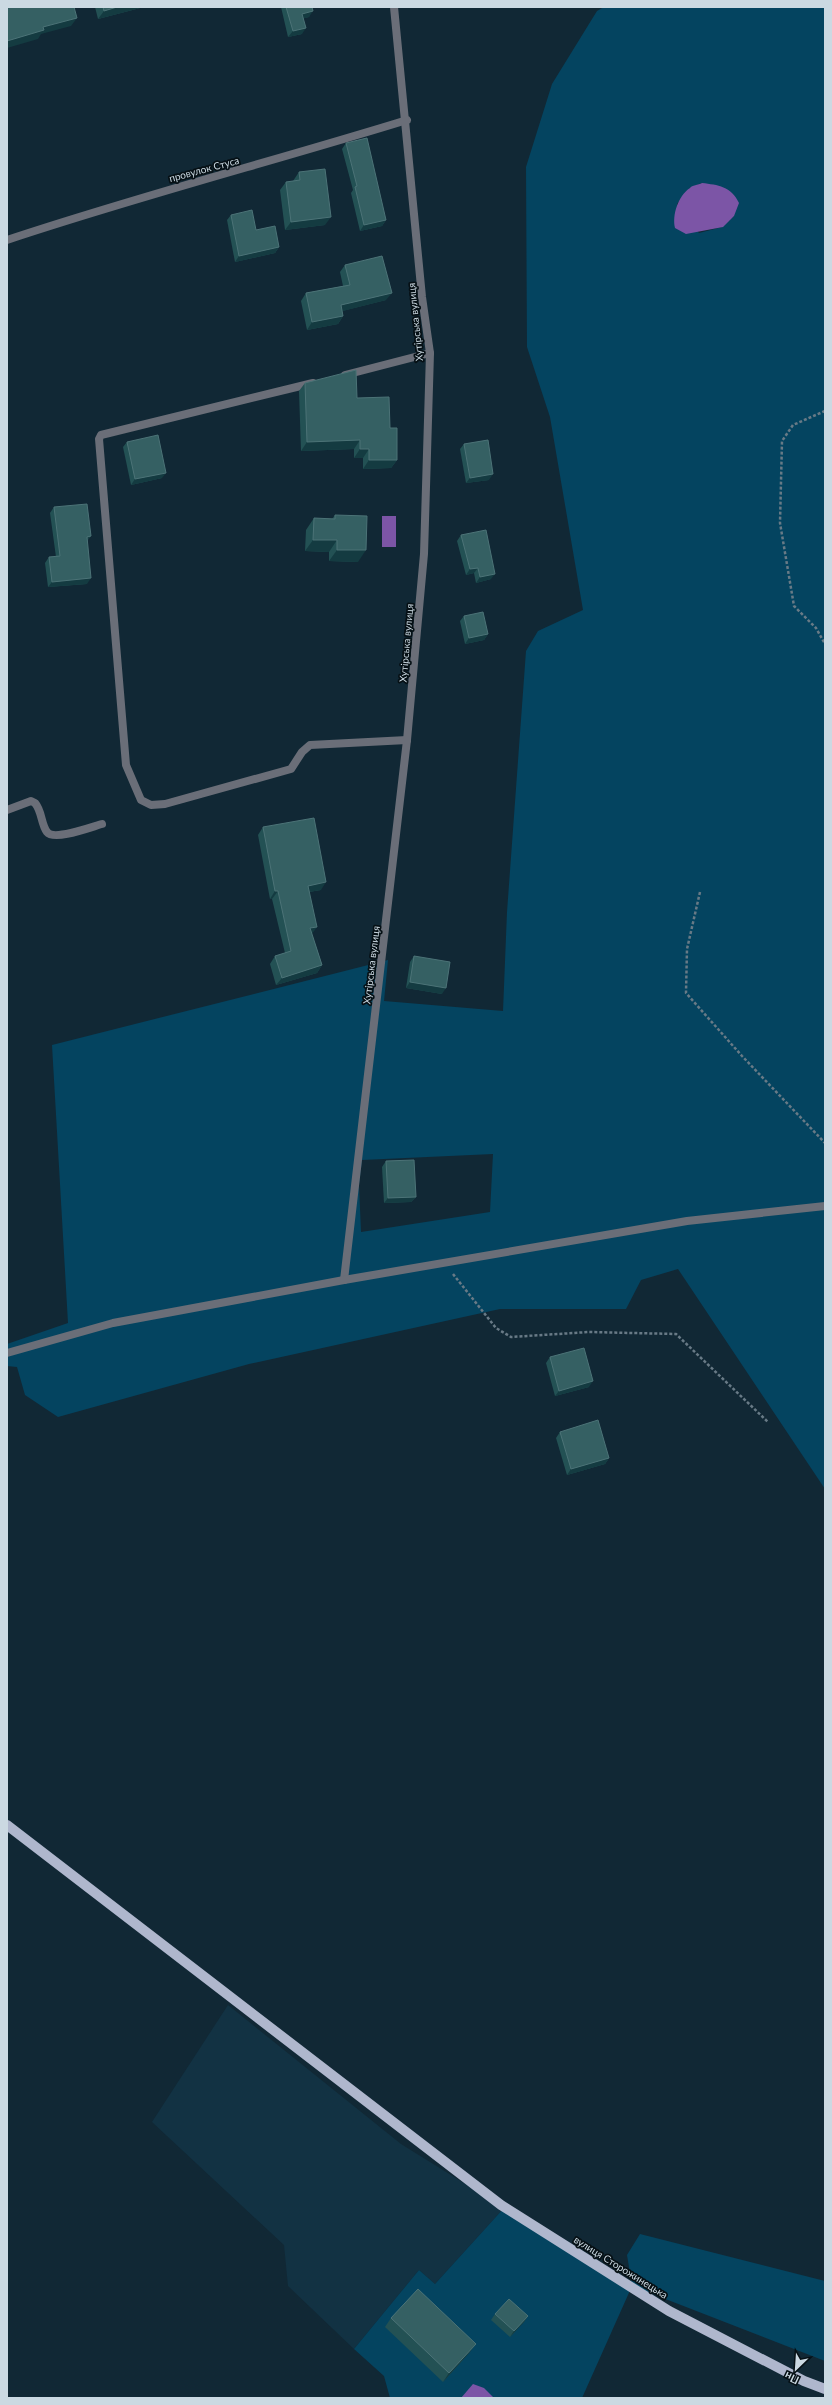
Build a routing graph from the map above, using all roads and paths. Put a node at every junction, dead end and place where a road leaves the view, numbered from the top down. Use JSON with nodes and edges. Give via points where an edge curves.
{"nodes":[{"id":1,"x":394,"y":7,"type":"edge"},
{"id":2,"x":407,"y":120,"type":"junction"},
{"id":3,"x":7,"y":240,"type":"edge"},
{"id":4,"x":430,"y":353,"type":"junction"},
{"id":5,"x":337,"y":377,"type":"edge"},
{"id":6,"x":322,"y":381,"type":"edge"},
{"id":7,"x":825,"y":411,"type":"edge"},
{"id":8,"x":825,"y":644,"type":"edge"},
{"id":9,"x":407,"y":740,"type":"junction"},
{"id":10,"x":7,"y":810,"type":"edge"},
{"id":11,"x":102,"y":824,"type":"dead end"},
{"id":12,"x":700,"y":892,"type":"dead end"},
{"id":13,"x":825,"y":1143,"type":"edge"},
{"id":14,"x":825,"y":1206,"type":"edge"},
{"id":15,"x":443,"y":1262,"type":"junction"},
{"id":16,"x":344,"y":1280,"type":"junction"},
{"id":17,"x":7,"y":1354,"type":"edge"},
{"id":18,"x":768,"y":1422,"type":"dead end"},
{"id":19,"x":7,"y":1825,"type":"edge"},
{"id":20,"x":825,"y":2389,"type":"edge"}],
"edges":[{"from":1,"to":2,"type":"street","name":"Хутірська вулиця"},
{"from":2,"to":3,"type":"street","name":"провулок Стуса","via":[[106,207]]},
{"from":2,"to":4,"type":"street","name":"Хутірська вулиця","via":[[422,297]]},
{"from":4,"to":5,"type":"street"},
{"from":4,"to":9,"type":"street","name":"Хутірська вулиця","via":[[424,554]]},
{"from":6,"to":9,"type":"street","via":[[101,436],[99,439],[126,765],[141,800],[151,805],[165,804],[291,769],[310,745]]},
{"from":7,"to":8,"type":"path","via":[[794,425],[782,441],[780,523],[794,606],[816,628]]},
{"from":9,"to":16,"type":"street","name":"Хутірська вулиця"},
{"from":10,"to":11,"type":"street","via":[[35,803],[47,832],[52,835]]},
{"from":12,"to":13,"type":"path","via":[[687,949],[686,993]]},
{"from":14,"to":15,"type":"street","via":[[687,1221]]},
{"from":15,"to":16,"type":"street"},
{"from":15,"to":18,"type":"path","via":[[496,1328],[511,1337],[589,1332],[676,1334]]},
{"from":16,"to":17,"type":"street","via":[[113,1323]]},
{"from":19,"to":20,"type":"main road","name":"вулиця Сторожинецька","via":[[501,2205],[669,2311],[804,2381]]}]}
